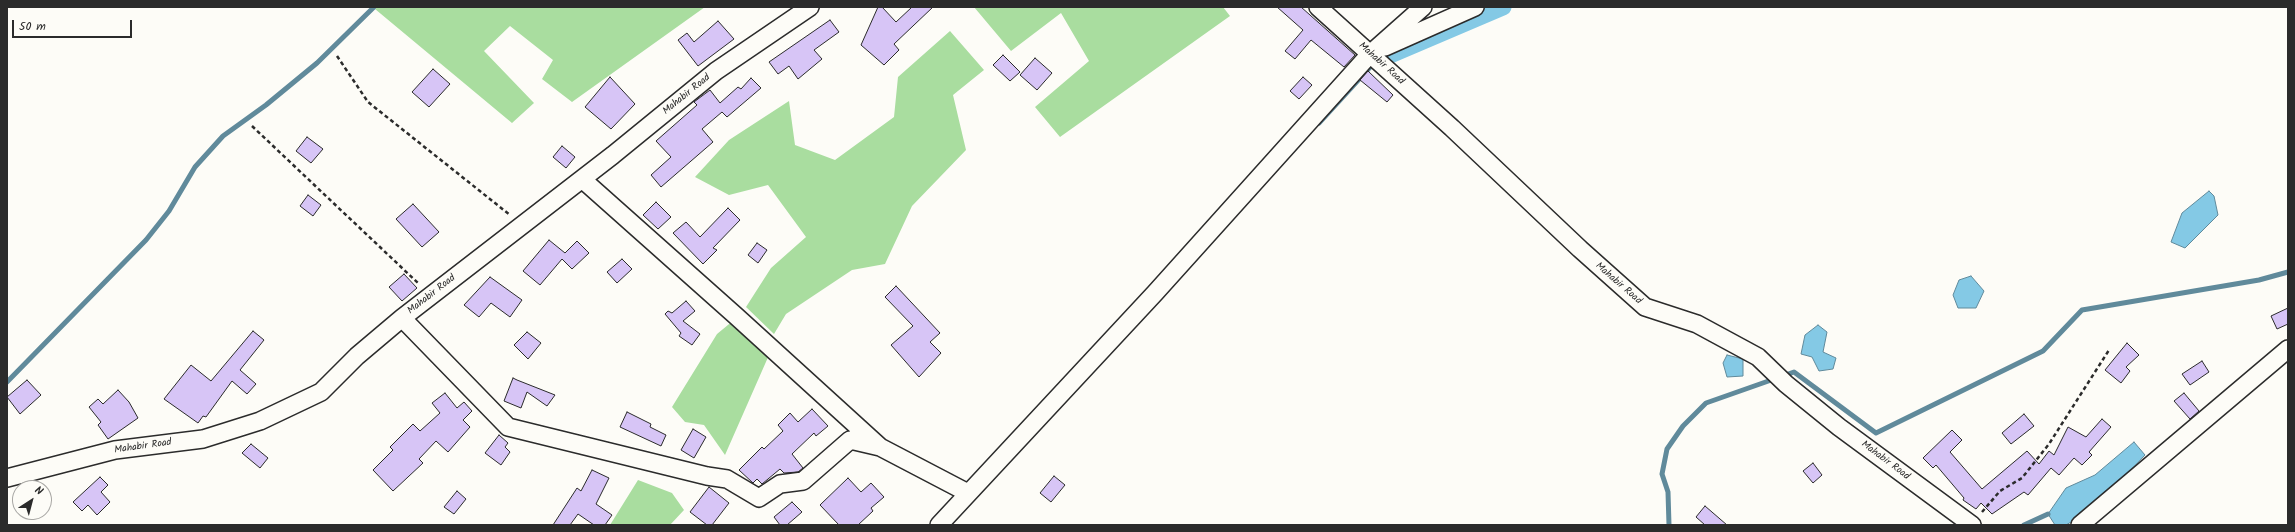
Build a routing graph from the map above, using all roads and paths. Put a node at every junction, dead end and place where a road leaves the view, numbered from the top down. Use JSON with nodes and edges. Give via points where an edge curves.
{"nodes":[{"id":1,"x":810,"y":7,"type":"edge"},
{"id":2,"x":1318,"y":7,"type":"edge"},
{"id":3,"x":1423,"y":7,"type":"edge"},
{"id":4,"x":1475,"y":7,"type":"edge"},
{"id":5,"x":1370,"y":54,"type":"junction"},
{"id":6,"x":337,"y":56,"type":"dead end"},
{"id":7,"x":252,"y":126,"type":"dead end"},
{"id":8,"x":582,"y":179,"type":"junction"},
{"id":9,"x":523,"y":225,"type":"junction"},
{"id":10,"x":428,"y":298,"type":"junction"},
{"id":11,"x":402,"y":318,"type":"junction"},
{"id":12,"x":2288,"y":348,"type":"edge"},
{"id":13,"x":2109,"y":350,"type":"dead end"},
{"id":14,"x":880,"y":447,"type":"junction"},
{"id":15,"x":7,"y":478,"type":"edge"},
{"id":16,"x":968,"y":493,"type":"junction"},
{"id":17,"x":939,"y":525,"type":"edge"},
{"id":18,"x":1972,"y":525,"type":"edge"},
{"id":19,"x":2080,"y":525,"type":"edge"}],
"edges":[{"from":1,"to":8,"type":"street","name":"Mahabir Road","via":[[716,71]]},
{"from":2,"to":5,"type":"street","name":"Mahabir Road"},
{"from":3,"to":5,"type":"street"},
{"from":4,"to":5,"type":"street"},
{"from":5,"to":16,"type":"street","via":[[1154,293]]},
{"from":5,"to":18,"type":"street","name":"Mahabir Road","via":[[1645,307],[1697,324],[1758,357],[1786,384]]},
{"from":6,"to":9,"type":"path","via":[[368,102]]},
{"from":7,"to":10,"type":"path","via":[[422,287]]},
{"from":8,"to":9,"type":"street","name":"Mahabir Road"},
{"from":8,"to":14,"type":"street"},
{"from":9,"to":10,"type":"street","name":"Mahabir Road"},
{"from":10,"to":11,"type":"street","name":"Mahabir Road"},
{"from":11,"to":14,"type":"street","via":[[508,427],[727,479],[759,498],[780,484],[803,480],[850,440]]},
{"from":11,"to":15,"type":"street","name":"Mahabir Road","via":[[357,356],[321,392],[260,421],[203,439],[115,450]]},
{"from":12,"to":19,"type":"street"},
{"from":13,"to":18,"type":"path","via":[[2049,444],[2022,478],[2000,491]]},
{"from":14,"to":16,"type":"street"},
{"from":16,"to":17,"type":"street"}]}
